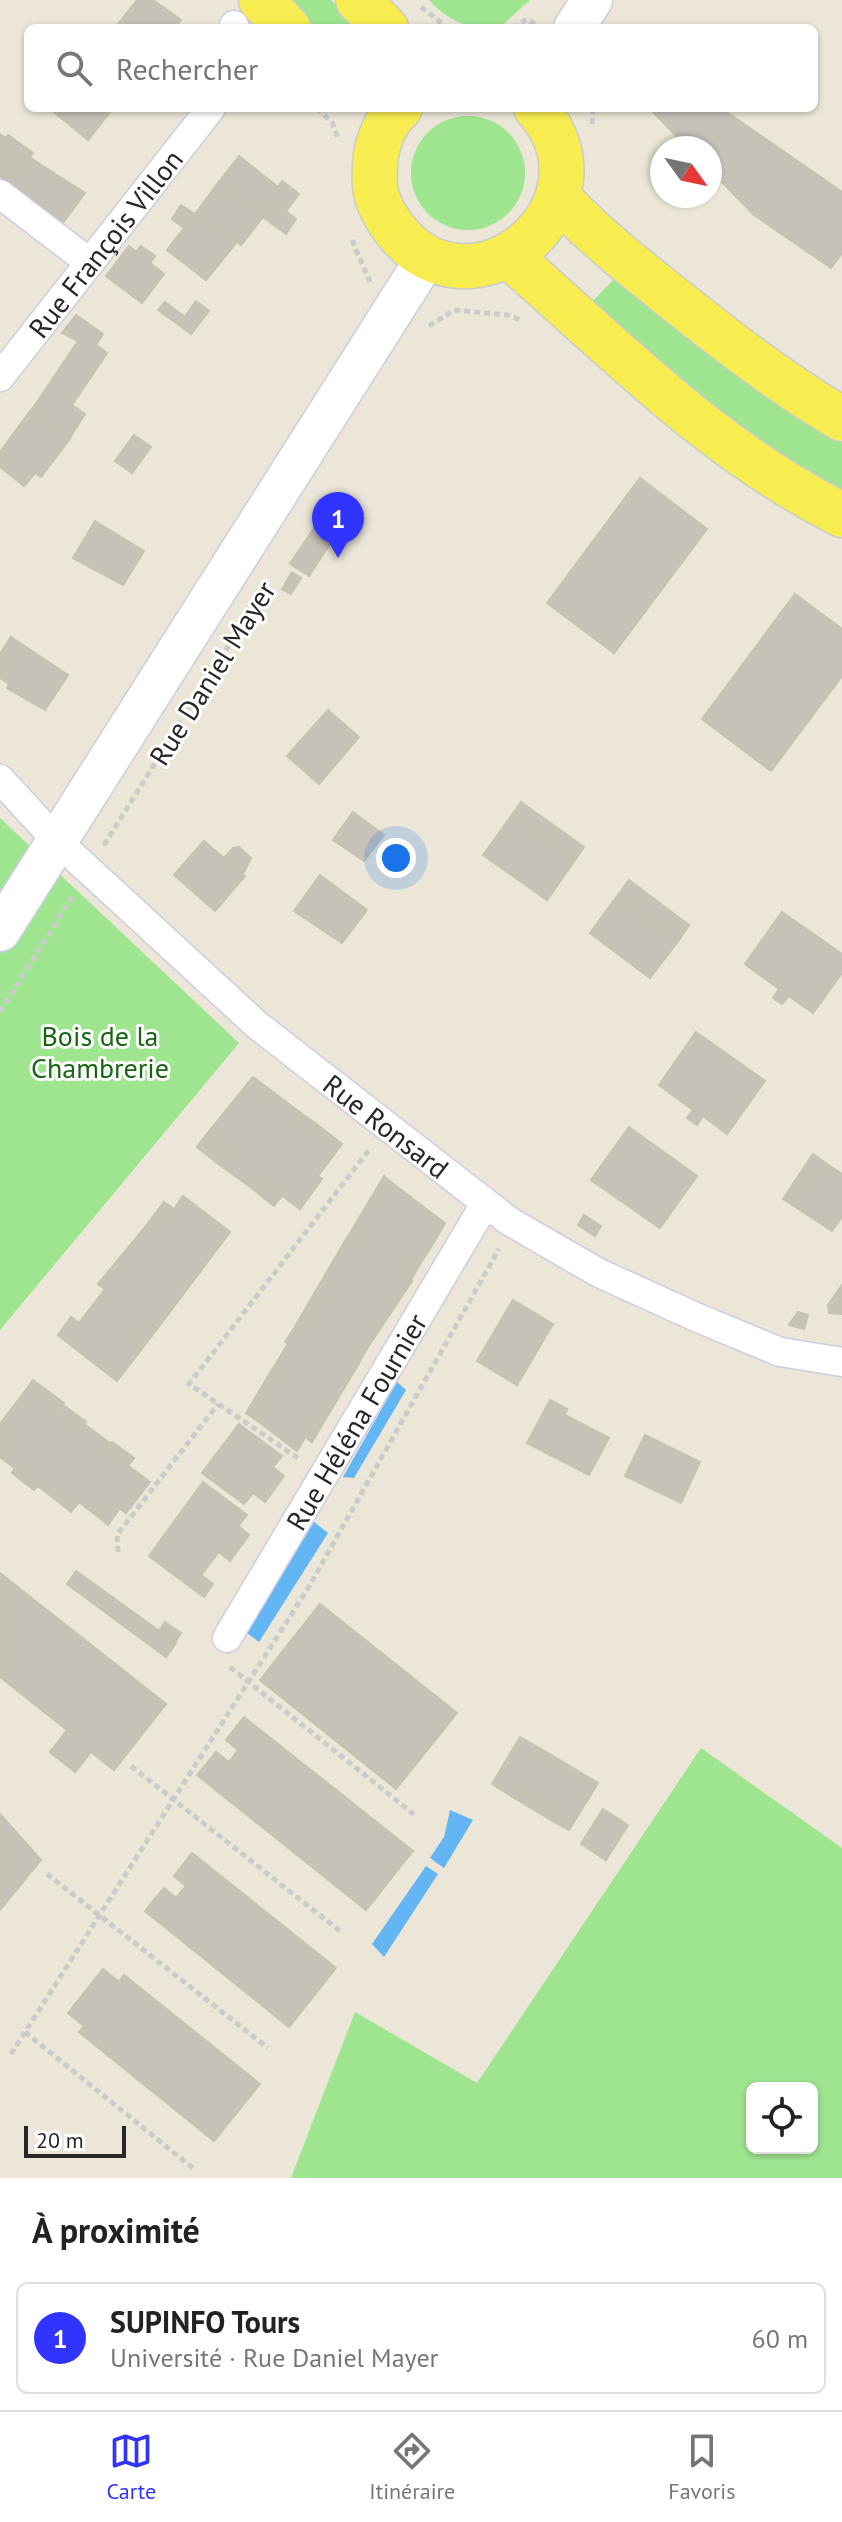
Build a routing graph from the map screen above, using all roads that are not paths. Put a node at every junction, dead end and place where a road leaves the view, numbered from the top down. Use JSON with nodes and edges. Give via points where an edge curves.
{"nodes":[{"id":1,"x":358,"y":0,"type":"edge"},
{"id":2,"x":592,"y":0,"type":"edge"},
{"id":3,"x":243,"y":18,"type":"edge"},
{"id":4,"x":270,"y":24,"type":"edge"},
{"id":5,"x":382,"y":24,"type":"edge"},
{"id":6,"x":577,"y":24,"type":"edge"},
{"id":7,"x":208,"y":112,"type":"edge"},
{"id":8,"x":540,"y":112,"type":"edge"},
{"id":9,"x":380,"y":118,"type":"edge"},
{"id":10,"x":0,"y":194,"type":"edge"},
{"id":11,"x":558,"y":197,"type":"junction"},
{"id":12,"x":509,"y":256,"type":"junction"},
{"id":13,"x":427,"y":257,"type":"junction"},
{"id":14,"x":89,"y":262,"type":"junction"},
{"id":15,"x":0,"y":377,"type":"edge"},
{"id":16,"x":842,"y":419,"type":"edge"},
{"id":17,"x":842,"y":515,"type":"edge"},
{"id":18,"x":0,"y":779,"type":"edge"},
{"id":19,"x":57,"y":841,"type":"junction"},
{"id":20,"x":0,"y":931,"type":"edge"},
{"id":21,"x":485,"y":1204,"type":"junction"},
{"id":22,"x":842,"y":1362,"type":"edge"},
{"id":23,"x":227,"y":1651,"type":"road end"}],
"edges":[{"from":1,"to":5,"type":"main road"},
{"from":2,"to":6,"type":"main road"},
{"from":3,"to":4,"type":"main road"},
{"from":7,"to":14,"type":"street","name":"Rue François Villon"},
{"from":8,"to":11,"type":"main road","via":[[557,144],[562,171]]},
{"from":9,"to":13,"type":"main road","via":[[376,194],[404,241]]},
{"from":10,"to":14,"type":"street"},
{"from":11,"to":12,"type":"main road","via":[[531,241]]},
{"from":11,"to":16,"type":"main road","via":[[583,224],[694,314],[773,375]]},
{"from":12,"to":13,"type":"main road","via":[[455,265]]},
{"from":12,"to":17,"type":"main road","via":[[676,407],[758,468]]},
{"from":13,"to":19,"type":"main road","name":"Rue Daniel Mayer"},
{"from":14,"to":15,"type":"street","name":"Rue François Villon"},
{"from":18,"to":19,"type":"street","name":"Rue Ronsard"},
{"from":19,"to":20,"type":"main road","name":"Rue Daniel Mayer"},
{"from":19,"to":21,"type":"street","name":"Rue Ronsard","via":[[257,1025]]},
{"from":21,"to":22,"type":"street","name":"Rue Ronsard","via":[[599,1273],[698,1318],[780,1352]]},
{"from":21,"to":23,"type":"street","name":"Rue Héléna Fournier","via":[[323,1476]]}]}
